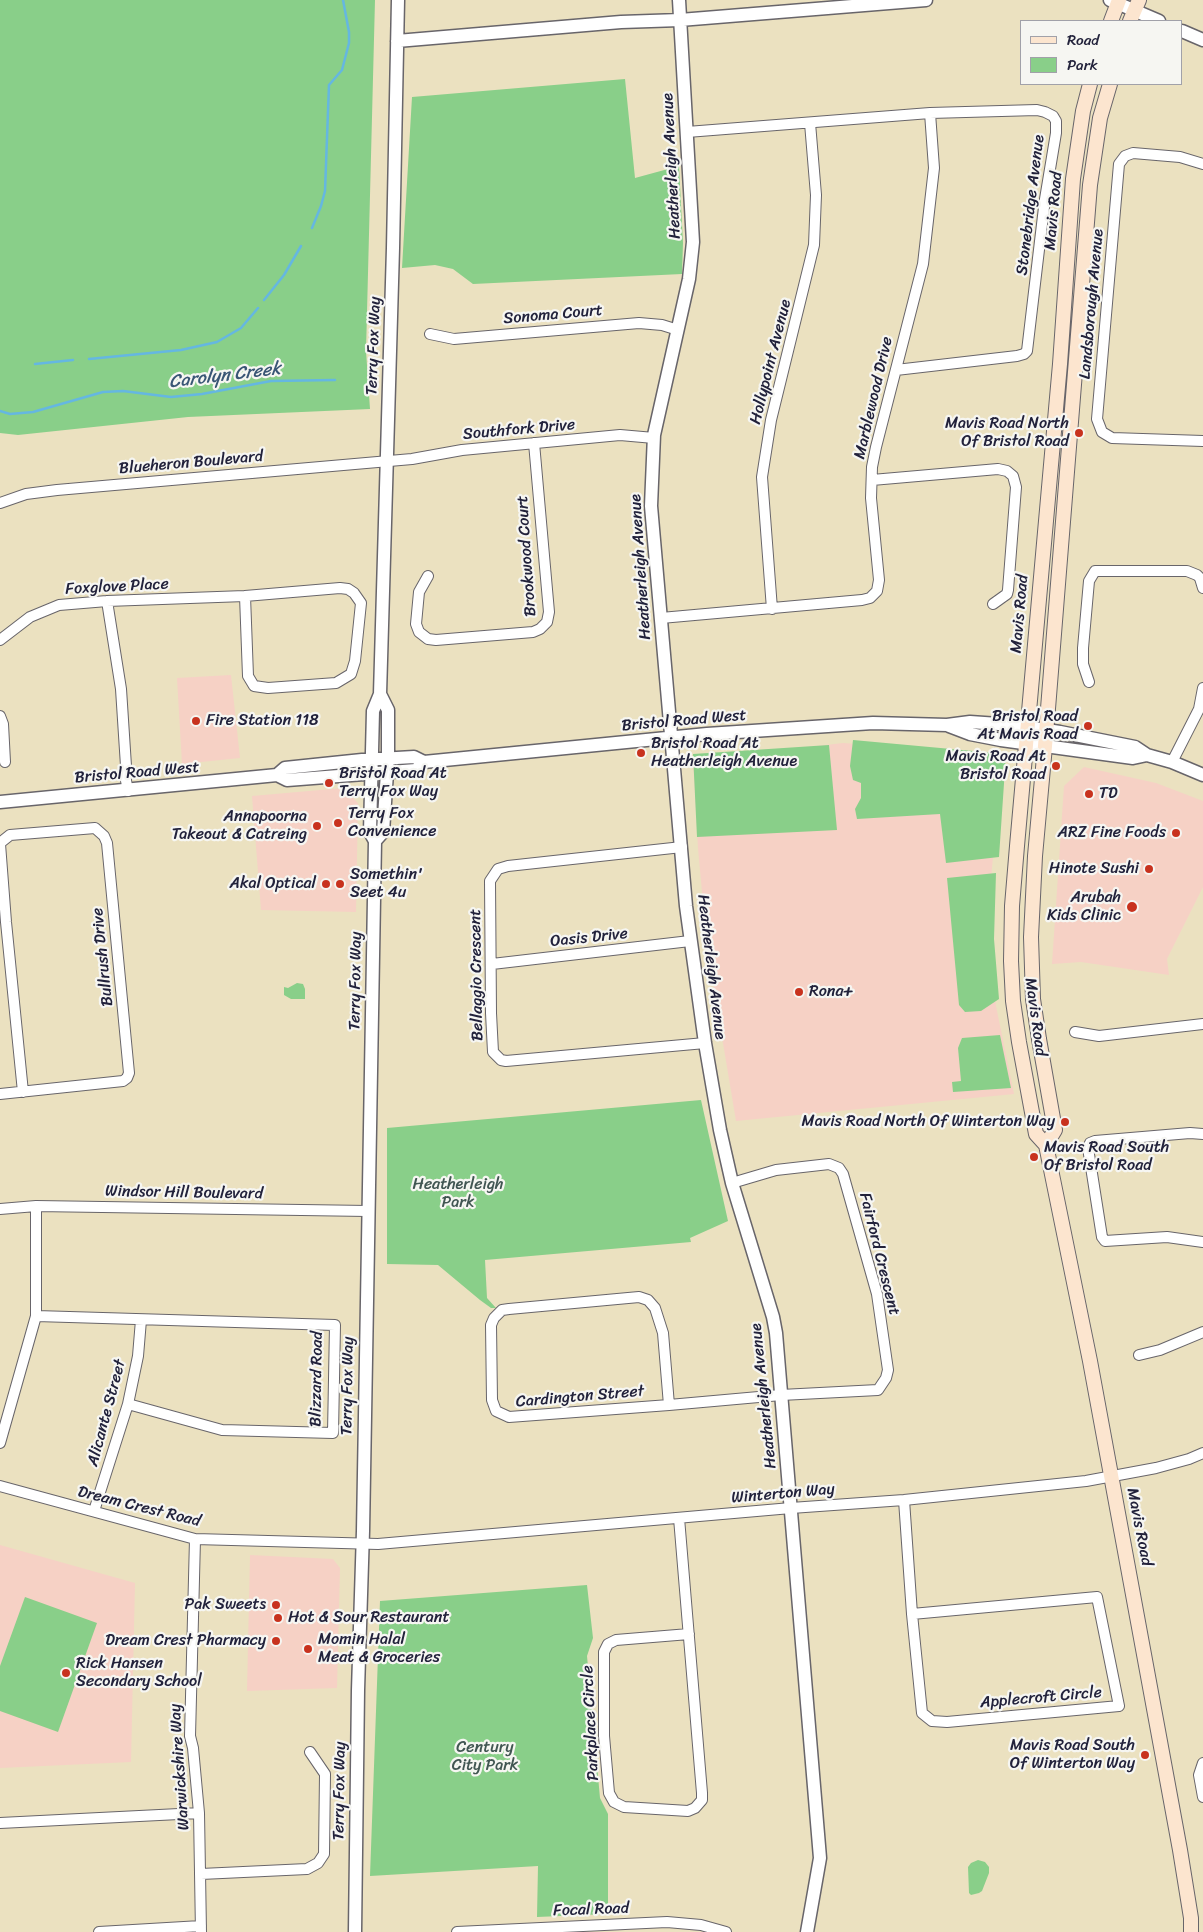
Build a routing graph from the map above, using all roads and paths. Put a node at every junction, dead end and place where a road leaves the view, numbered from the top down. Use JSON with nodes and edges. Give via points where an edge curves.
{"nodes":[{"id":1,"x":398,"y":0,"type":"edge"},
{"id":2,"x":679,"y":0,"type":"edge"},
{"id":3,"x":926,"y":0,"type":"edge"},
{"id":4,"x":1116,"y":1,"type":"edge"},
{"id":5,"x":1135,"y":11,"type":"edge"},
{"id":6,"x":680,"y":20,"type":"junction"},
{"id":7,"x":1111,"y":20,"type":"edge"},
{"id":8,"x":1157,"y":20,"type":"edge"},
{"id":9,"x":1183,"y":31,"type":"edge"},
{"id":10,"x":1203,"y":40,"type":"edge"},
{"id":11,"x":397,"y":41,"type":"junction"},
{"id":12,"x":1090,"y":85,"type":"edge"},
{"id":13,"x":1110,"y":85,"type":"edge"},
{"id":14,"x":930,"y":113,"type":"junction"},
{"id":15,"x":810,"y":123,"type":"junction"},
{"id":16,"x":687,"y":132,"type":"junction"},
{"id":17,"x":1203,"y":164,"type":"edge"},
{"id":18,"x":678,"y":330,"type":"junction"},
{"id":19,"x":430,"y":334,"type":"dead end"},
{"id":20,"x":896,"y":370,"type":"junction"},
{"id":21,"x":654,"y":438,"type":"junction"},
{"id":22,"x":1203,"y":440,"type":"edge"},
{"id":23,"x":534,"y":443,"type":"junction"},
{"id":24,"x":387,"y":461,"type":"junction"},
{"id":25,"x":872,"y":480,"type":"junction"},
{"id":26,"x":0,"y":503,"type":"edge"},
{"id":27,"x":428,"y":576,"type":"dead end"},
{"id":28,"x":1203,"y":588,"type":"edge"},
{"id":29,"x":245,"y":596,"type":"junction"},
{"id":30,"x":107,"y":601,"type":"junction"},
{"id":31,"x":993,"y":604,"type":"dead end"},
{"id":32,"x":772,"y":609,"type":"junction"},
{"id":33,"x":661,"y":618,"type":"junction"},
{"id":34,"x":0,"y":640,"type":"edge"},
{"id":35,"x":1089,"y":682,"type":"dead end"},
{"id":36,"x":1203,"y":688,"type":"edge"},
{"id":37,"x":380,"y":694,"type":"junction"},
{"id":38,"x":0,"y":716,"type":"edge"},
{"id":39,"x":947,"y":725,"type":"junction"},
{"id":40,"x":1028,"y":728,"type":"junction"},
{"id":41,"x":1047,"y":730,"type":"junction"},
{"id":42,"x":671,"y":737,"type":"junction"},
{"id":43,"x":1026,"y":743,"type":"junction"},
{"id":44,"x":1046,"y":746,"type":"junction"},
{"id":45,"x":1147,"y":755,"type":"junction"},
{"id":46,"x":388,"y":758,"type":"junction"},
{"id":47,"x":372,"y":760,"type":"junction"},
{"id":48,"x":6,"y":762,"type":"dead end"},
{"id":49,"x":424,"y":762,"type":"junction"},
{"id":50,"x":1172,"y":762,"type":"junction"},
{"id":51,"x":387,"y":772,"type":"junction"},
{"id":52,"x":372,"y":774,"type":"junction"},
{"id":53,"x":277,"y":775,"type":"junction"},
{"id":54,"x":1203,"y":775,"type":"edge"},
{"id":55,"x":128,"y":791,"type":"junction"},
{"id":56,"x":0,"y":802,"type":"edge"},
{"id":57,"x":375,"y":841,"type":"junction"},
{"id":58,"x":0,"y":843,"type":"edge"},
{"id":59,"x":682,"y":848,"type":"junction"},
{"id":60,"x":3,"y":922,"type":"edge"},
{"id":61,"x":690,"y":941,"type":"junction"},
{"id":62,"x":492,"y":964,"type":"junction"},
{"id":63,"x":1203,"y":1024,"type":"edge"},
{"id":64,"x":1075,"y":1032,"type":"dead end"},
{"id":65,"x":704,"y":1043,"type":"junction"},
{"id":66,"x":22,"y":1092,"type":"junction"},
{"id":67,"x":0,"y":1094,"type":"edge"},
{"id":68,"x":1203,"y":1134,"type":"edge"},
{"id":69,"x":1046,"y":1145,"type":"junction"},
{"id":70,"x":732,"y":1183,"type":"junction"},
{"id":71,"x":36,"y":1206,"type":"junction"},
{"id":72,"x":0,"y":1209,"type":"edge"},
{"id":73,"x":368,"y":1211,"type":"junction"},
{"id":74,"x":1203,"y":1242,"type":"edge"},
{"id":75,"x":36,"y":1316,"type":"junction"},
{"id":76,"x":141,"y":1320,"type":"junction"},
{"id":77,"x":1203,"y":1332,"type":"edge"},
{"id":78,"x":1139,"y":1355,"type":"dead end"},
{"id":79,"x":781,"y":1395,"type":"junction"},
{"id":80,"x":128,"y":1404,"type":"junction"},
{"id":81,"x":669,"y":1405,"type":"junction"},
{"id":82,"x":0,"y":1443,"type":"edge"},
{"id":83,"x":1203,"y":1453,"type":"edge"},
{"id":84,"x":1111,"y":1477,"type":"junction"},
{"id":85,"x":0,"y":1486,"type":"edge"},
{"id":86,"x":904,"y":1500,"type":"junction"},
{"id":87,"x":791,"y":1508,"type":"junction"},
{"id":88,"x":94,"y":1512,"type":"junction"},
{"id":89,"x":679,"y":1518,"type":"junction"},
{"id":90,"x":195,"y":1539,"type":"junction"},
{"id":91,"x":362,"y":1544,"type":"junction"},
{"id":92,"x":912,"y":1614,"type":"junction"},
{"id":93,"x":689,"y":1634,"type":"junction"},
{"id":94,"x":310,"y":1752,"type":"dead end"},
{"id":95,"x":1203,"y":1763,"type":"edge"},
{"id":96,"x":1203,"y":1796,"type":"edge"},
{"id":97,"x":199,"y":1813,"type":"junction"},
{"id":98,"x":0,"y":1823,"type":"edge"},
{"id":99,"x":201,"y":1874,"type":"junction"},
{"id":100,"x":1191,"y":1918,"type":"junction"},
{"id":101,"x":201,"y":1929,"type":"edge"},
{"id":102,"x":480,"y":1931,"type":"edge"},
{"id":103,"x":99,"y":1932,"type":"edge"},
{"id":104,"x":355,"y":1932,"type":"edge"},
{"id":105,"x":457,"y":1932,"type":"edge"},
{"id":106,"x":726,"y":1932,"type":"edge"},
{"id":107,"x":807,"y":1932,"type":"edge"},
{"id":108,"x":1191,"y":1932,"type":"edge"},
{"id":109,"x":1197,"y":1932,"type":"edge"}],
"edges":[{"from":1,"to":11,"type":"street","name":"Terry Fox Way"},
{"from":2,"to":6,"type":"street","name":"Heatherleigh Avenue"},
{"from":3,"to":6,"type":"street"},
{"from":4,"to":5,"type":"street"},
{"from":4,"to":7,"type":"main road"},
{"from":5,"to":8,"type":"street"},
{"from":6,"to":11,"type":"street"},
{"from":6,"to":16,"type":"street","name":"Heatherleigh Avenue"},
{"from":9,"to":10,"type":"street"},
{"from":11,"to":24,"type":"street","name":"Terry Fox Way"},
{"from":12,"to":40,"type":"main road","name":"Mavis Road","via":[[1073,179]]},
{"from":13,"to":41,"type":"main road","name":"Mavis Road","via":[[1100,118],[1090,185]]},
{"from":14,"to":15,"type":"street","name":"Stonebridge Avenue"},
{"from":14,"to":20,"type":"street","name":"Marblewood Drive","via":[[934,168],[926,242]]},
{"from":14,"to":20,"type":"street","name":"Stonebridge Avenue","via":[[1037,110],[1053,116],[1056,121],[1029,347],[1024,354],[1017,356]]},
{"from":15,"to":16,"type":"street","name":"Stonebridge Avenue"},
{"from":15,"to":32,"type":"street","name":"Hollypoint Avenue","via":[[816,196],[814,245],[771,420],[762,477]]},
{"from":16,"to":18,"type":"street","name":"Heatherleigh Avenue","via":[[693,242]]},
{"from":17,"to":22,"type":"street","name":"Landsborough Avenue","via":[[1180,157],[1133,153],[1125,156],[1119,164],[1097,419],[1102,432],[1112,438]]},
{"from":18,"to":19,"type":"street","name":"Sonoma Court","via":[[639,323],[454,339]]},
{"from":18,"to":21,"type":"street","name":"Heatherleigh Avenue"},
{"from":20,"to":25,"type":"street","name":"Marblewood Drive","via":[[876,447]]},
{"from":21,"to":23,"type":"street","name":"Southfork Drive","via":[[620,435]]},
{"from":21,"to":33,"type":"street","name":"Heatherleigh Avenue","via":[[651,506]]},
{"from":23,"to":24,"type":"street","name":"Southfork Drive"},
{"from":23,"to":27,"type":"street","name":"Brookwood Court","via":[[549,612],[547,622],[534,632],[428,639],[419,632],[416,624],[419,592]]},
{"from":24,"to":26,"type":"street","name":"Blueheron Boulevard","via":[[57,490],[26,494]]},
{"from":24,"to":37,"type":"street","name":"Terry Fox Way"},
{"from":25,"to":31,"type":"street","via":[[998,469],[1013,476],[1016,487],[1008,590]]},
{"from":25,"to":32,"type":"street","name":"Marblewood Drive","via":[[880,580],[877,591],[866,599]]},
{"from":28,"to":35,"type":"street","via":[[1200,578],[1187,571],[1096,571],[1090,581],[1083,648],[1082,664]]},
{"from":29,"to":29,"type":"street","name":"Foxglove Place","via":[[340,588],[354,593],[361,604],[351,674],[336,682],[268,688],[254,686],[248,676]]},
{"from":29,"to":30,"type":"street","name":"Foxglove Place"},
{"from":30,"to":34,"type":"street","name":"Foxglove Place","via":[[59,605],[30,616]]},
{"from":30,"to":55,"type":"street","via":[[121,689],[124,770]]},
{"from":32,"to":33,"type":"street","name":"Marblewood Drive"},
{"from":33,"to":42,"type":"street","name":"Heatherleigh Avenue"},
{"from":36,"to":50,"type":"street","via":[[1199,709]]},
{"from":37,"to":46,"type":"street","name":"Terry Fox Way","via":[[388,710]]},
{"from":37,"to":47,"type":"street","name":"Terry Fox Way","via":[[374,711]]},
{"from":38,"to":48,"type":"street"},
{"from":39,"to":40,"type":"street","name":"Bristol Road West","via":[[970,722]]},
{"from":39,"to":42,"type":"street","name":"Bristol Road West","via":[[873,723]]},
{"from":39,"to":43,"type":"street","name":"Bristol Road West","via":[[970,734]]},
{"from":40,"to":41,"type":"street","name":"Bristol Road West"},
{"from":40,"to":43,"type":"main road","name":"Mavis Road"},
{"from":41,"to":44,"type":"main road","name":"Mavis Road"},
{"from":41,"to":45,"type":"street","name":"Bristol Road West","via":[[1135,746]]},
{"from":42,"to":49,"type":"street","name":"Bristol Road West"},
{"from":42,"to":59,"type":"street","name":"Heatherleigh Avenue"},
{"from":43,"to":44,"type":"street","name":"Bristol Road West"},
{"from":43,"to":69,"type":"main road","name":"Mavis Road","via":[[1012,906],[1011,961],[1016,1018],[1036,1134]]},
{"from":44,"to":45,"type":"street","name":"Bristol Road West","via":[[1133,758]]},
{"from":44,"to":69,"type":"main road","name":"Mavis Road","via":[[1031,937],[1036,1017],[1055,1130]]},
{"from":45,"to":50,"type":"street","name":"Bristol Road West"},
{"from":46,"to":47,"type":"street","name":"Bristol Road West"},
{"from":46,"to":49,"type":"street","name":"Bristol Road West","via":[[414,757]]},
{"from":46,"to":51,"type":"street","name":"Terry Fox Way"},
{"from":47,"to":52,"type":"street","name":"Terry Fox Way"},
{"from":47,"to":53,"type":"street","name":"Bristol Road West","via":[[285,768]]},
{"from":49,"to":51,"type":"street","name":"Bristol Road West","via":[[416,770]]},
{"from":50,"to":54,"type":"street","name":"Bristol Road West"},
{"from":51,"to":52,"type":"street","name":"Bristol Road West"},
{"from":51,"to":57,"type":"street","name":"Terry Fox Way","via":[[383,832]]},
{"from":52,"to":53,"type":"street","name":"Bristol Road West","via":[[287,780]]},
{"from":52,"to":57,"type":"street","name":"Terry Fox Way","via":[[370,832]]},
{"from":53,"to":55,"type":"street","name":"Bristol Road West"},
{"from":55,"to":56,"type":"street","name":"Bristol Road West"},
{"from":57,"to":73,"type":"street","name":"Terry Fox Way"},
{"from":58,"to":60,"type":"street","name":"Bullrush Drive"},
{"from":58,"to":66,"type":"street","name":"Bullrush Drive","via":[[10,836],[95,828],[104,836],[129,1073],[123,1081]]},
{"from":59,"to":61,"type":"street","name":"Heatherleigh Avenue"},
{"from":59,"to":62,"type":"street","name":"Bellaggio Crescent","via":[[498,869],[490,881]]},
{"from":60,"to":66,"type":"street","name":"Bullrush Drive"},
{"from":61,"to":62,"type":"street","name":"Oasis Drive"},
{"from":61,"to":65,"type":"street","name":"Heatherleigh Avenue"},
{"from":62,"to":65,"type":"street","name":"Bellaggio Crescent","via":[[493,1052],[501,1060]]},
{"from":63,"to":64,"type":"street","via":[[1099,1036]]},
{"from":65,"to":70,"type":"street","name":"Heatherleigh Avenue"},
{"from":66,"to":67,"type":"street","name":"Bullrush Drive"},
{"from":68,"to":74,"type":"street","via":[[1095,1141],[1088,1148],[1105,1241],[1166,1237]]},
{"from":69,"to":84,"type":"main road","name":"Mavis Road"},
{"from":70,"to":79,"type":"street","name":"Heatherleigh Avenue","via":[[773,1318]]},
{"from":70,"to":79,"type":"street","name":"Fairford Crescent","via":[[776,1170],[829,1164],[839,1168],[878,1294],[888,1370],[878,1390]]},
{"from":71,"to":72,"type":"street","name":"Windsor Hill Boulevard"},
{"from":71,"to":73,"type":"street","name":"Windsor Hill Boulevard"},
{"from":71,"to":75,"type":"street"},
{"from":73,"to":91,"type":"street","name":"Terry Fox Way"},
{"from":75,"to":76,"type":"street","name":"Blizzard Road"},
{"from":75,"to":82,"type":"street"},
{"from":76,"to":80,"type":"street","name":"Alicante Street","via":[[138,1356]]},
{"from":76,"to":80,"type":"street","name":"Blizzard Road","via":[[335,1325],[333,1433],[222,1430]]},
{"from":77,"to":78,"type":"street"},
{"from":79,"to":81,"type":"street","name":"Cardington Street"},
{"from":79,"to":87,"type":"street","name":"Heatherleigh Avenue"},
{"from":80,"to":88,"type":"street","name":"Alicante Street"},
{"from":81,"to":81,"type":"street","name":"Cardington Street","via":[[663,1333],[655,1308],[648,1300],[638,1297],[509,1308],[494,1318],[491,1325],[492,1400],[496,1411],[509,1417]]},
{"from":83,"to":84,"type":"street","name":"Winterton Way","via":[[1156,1468]]},
{"from":84,"to":86,"type":"street","name":"Winterton Way"},
{"from":84,"to":100,"type":"main road","name":"Mavis Road"},
{"from":85,"to":88,"type":"street","name":"Dream Crest Road"},
{"from":86,"to":87,"type":"street","name":"Winterton Way"},
{"from":86,"to":92,"type":"street","name":"Applecroft Circle"},
{"from":87,"to":89,"type":"street","name":"Winterton Way"},
{"from":87,"to":107,"type":"street","name":"Heatherleigh Avenue","via":[[820,1858]]},
{"from":88,"to":90,"type":"street","name":"Dream Crest Road"},
{"from":89,"to":91,"type":"street","name":"Winterton Way"},
{"from":89,"to":93,"type":"street","name":"Parkplace Circle"},
{"from":90,"to":91,"type":"street","name":"Dream Crest Road"},
{"from":90,"to":97,"type":"street","name":"Warwickshire Way","via":[[190,1736]]},
{"from":91,"to":104,"type":"street","name":"Terry Fox Way"},
{"from":92,"to":92,"type":"street","name":"Applecroft Circle","via":[[922,1713],[932,1721],[1119,1706],[1097,1597]]},
{"from":93,"to":93,"type":"street","name":"Parkplace Circle","via":[[616,1640],[608,1644],[604,1652],[604,1736],[610,1793],[614,1802],[624,1807],[688,1811],[696,1808],[702,1800]]},
{"from":94,"to":99,"type":"street","via":[[325,1774],[324,1854],[318,1863],[308,1869]]},
{"from":95,"to":96,"type":"street","via":[[1199,1775]]},
{"from":97,"to":98,"type":"street"},
{"from":97,"to":99,"type":"street","name":"Warwickshire Way"},
{"from":99,"to":101,"type":"street","name":"Warwickshire Way"},
{"from":100,"to":108,"type":"main road","name":"Mavis Road"},
{"from":100,"to":109,"type":"main road","name":"Mavis Road"},
{"from":101,"to":103,"type":"street"},
{"from":102,"to":105,"type":"street","name":"Focal Road"},
{"from":102,"to":106,"type":"street","name":"Focal Road","via":[[667,1922],[701,1925]]}]}
